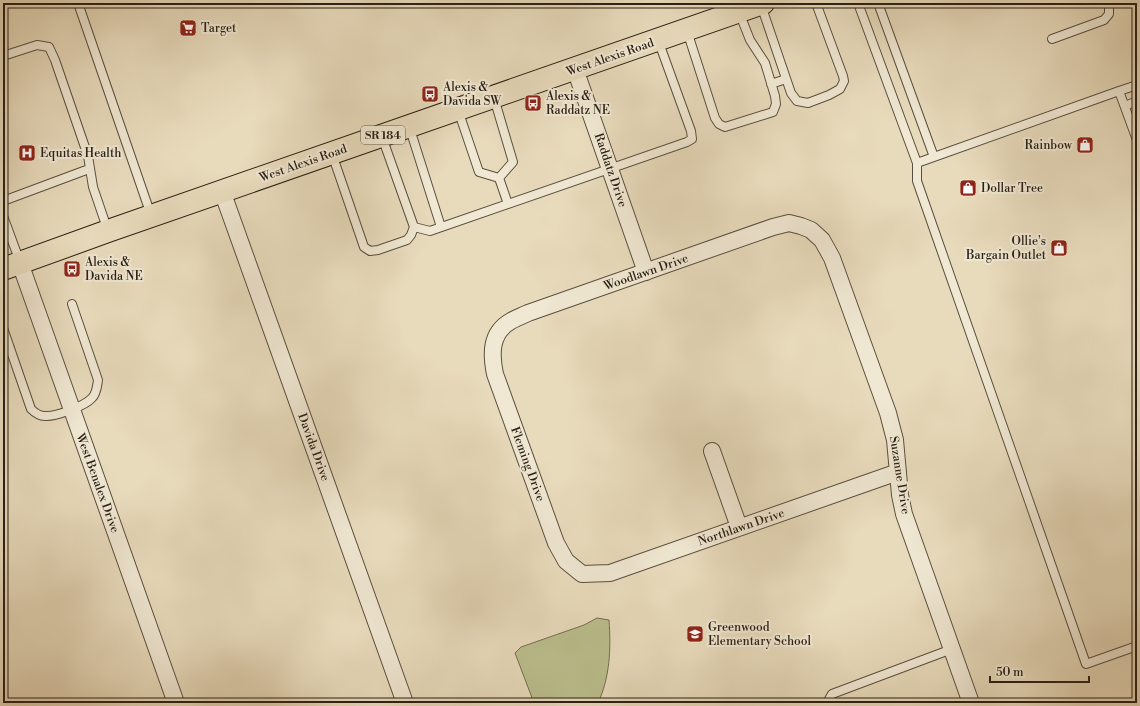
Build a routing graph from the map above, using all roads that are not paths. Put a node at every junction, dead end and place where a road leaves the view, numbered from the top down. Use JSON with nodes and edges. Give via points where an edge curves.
{"nodes":[{"id":1,"x":78,"y":3,"type":"edge"},
{"id":2,"x":520,"y":3,"type":"edge"},
{"id":3,"x":531,"y":3,"type":"edge"},
{"id":4,"x":762,"y":3,"type":"edge"},
{"id":5,"x":816,"y":3,"type":"edge"},
{"id":6,"x":858,"y":3,"type":"edge"},
{"id":7,"x":878,"y":3,"type":"edge"},
{"id":8,"x":1109,"y":3,"type":"edge"},
{"id":9,"x":738,"y":12,"type":"junction"},
{"id":10,"x":687,"y":30,"type":"junction"},
{"id":11,"x":1052,"y":39,"type":"dead end"},
{"id":12,"x":658,"y":40,"type":"junction"},
{"id":13,"x":3,"y":56,"type":"edge"},
{"id":14,"x":575,"y":69,"type":"junction"},
{"id":15,"x":786,"y":79,"type":"junction"},
{"id":16,"x":771,"y":84,"type":"junction"},
{"id":17,"x":1137,"y":85,"type":"edge"},
{"id":18,"x":1119,"y":91,"type":"junction"},
{"id":19,"x":493,"y":97,"type":"junction"},
{"id":20,"x":1137,"y":101,"type":"edge"},
{"id":21,"x":1125,"y":106,"type":"junction"},
{"id":22,"x":458,"y":110,"type":"junction"},
{"id":23,"x":1133,"y":117,"type":"edge"},
{"id":24,"x":409,"y":126,"type":"junction"},
{"id":25,"x":381,"y":136,"type":"junction"},
{"id":26,"x":1136,"y":137,"type":"edge"},
{"id":27,"x":332,"y":153,"type":"junction"},
{"id":28,"x":934,"y":157,"type":"junction"},
{"id":29,"x":917,"y":163,"type":"junction"},
{"id":30,"x":610,"y":168,"type":"junction"},
{"id":31,"x":89,"y":169,"type":"junction"},
{"id":32,"x":499,"y":178,"type":"junction"},
{"id":33,"x":222,"y":191,"type":"junction"},
{"id":34,"x":3,"y":201,"type":"edge"},
{"id":35,"x":508,"y":204,"type":"junction"},
{"id":36,"x":3,"y":216,"type":"edge"},
{"id":37,"x":151,"y":216,"type":"junction"},
{"id":38,"x":414,"y":227,"type":"junction"},
{"id":39,"x":441,"y":227,"type":"junction"},
{"id":40,"x":811,"y":230,"type":"joint"},
{"id":41,"x":108,"y":231,"type":"junction"},
{"id":42,"x":11,"y":266,"type":"edge"},
{"id":43,"x":646,"y":272,"type":"junction"},
{"id":44,"x":72,"y":304,"type":"dead end"},
{"id":45,"x":3,"y":328,"type":"edge"},
{"id":46,"x":493,"y":344,"type":"joint"},
{"id":47,"x":72,"y":409,"type":"junction"},
{"id":48,"x":712,"y":450,"type":"dead end"},
{"id":49,"x":898,"y":472,"type":"junction"},
{"id":50,"x":739,"y":527,"type":"junction"},
{"id":51,"x":582,"y":574,"type":"joint"},
{"id":52,"x":1137,"y":646,"type":"edge"},
{"id":53,"x":952,"y":649,"type":"junction"},
{"id":54,"x":176,"y":703,"type":"edge"},
{"id":55,"x":405,"y":703,"type":"edge"},
{"id":56,"x":827,"y":703,"type":"edge"},
{"id":57,"x":971,"y":703,"type":"edge"}],
"edges":[{"from":1,"to":37,"type":"lane"},
{"from":2,"to":3,"type":"lane"},
{"from":4,"to":9,"type":"main road","name":"West Alexis Road","number":"SR 184"},
{"from":4,"to":15,"type":"lane"},
{"from":5,"to":15,"type":"lane","via":[[844,81],[840,89],[808,103],[797,101]]},
{"from":6,"to":29,"type":"lane"},
{"from":7,"to":28,"type":"lane"},
{"from":8,"to":11,"type":"lane","via":[[1109,14],[1104,20]]},
{"from":9,"to":10,"type":"main road","name":"West Alexis Road","number":"SR 184"},
{"from":9,"to":16,"type":"lane","via":[[750,40],[765,63]]},
{"from":10,"to":12,"type":"main road","name":"West Alexis Road","number":"SR 184"},
{"from":10,"to":16,"type":"lane","via":[[719,124],[725,127],[773,112],[776,104]]},
{"from":12,"to":14,"type":"main road","name":"West Alexis Road","number":"SR 184"},
{"from":12,"to":30,"type":"lane","via":[[692,139]]},
{"from":13,"to":31,"type":"lane","via":[[37,45],[49,48],[88,156]]},
{"from":14,"to":19,"type":"main road","name":"West Alexis Road","number":"SR 184"},
{"from":14,"to":30,"type":"street","name":"Raddatz Drive"},
{"from":15,"to":16,"type":"lane"},
{"from":17,"to":18,"type":"lane"},
{"from":18,"to":21,"type":"lane"},
{"from":18,"to":28,"type":"lane"},
{"from":19,"to":22,"type":"main road","name":"West Alexis Road","number":"SR 184"},
{"from":19,"to":32,"type":"lane","via":[[513,162]]},
{"from":20,"to":21,"type":"lane"},
{"from":21,"to":23,"type":"lane"},
{"from":22,"to":24,"type":"main road","name":"West Alexis Road","number":"SR 184"},
{"from":22,"to":32,"type":"lane","via":[[479,172]]},
{"from":23,"to":26,"type":"lane"},
{"from":24,"to":25,"type":"main road","name":"West Alexis Road","number":"SR 184"},
{"from":24,"to":39,"type":"lane"},
{"from":25,"to":27,"type":"main road","name":"West Alexis Road","number":"SR 184"},
{"from":25,"to":38,"type":"lane"},
{"from":27,"to":33,"type":"main road","name":"West Alexis Road","number":"SR 184"},
{"from":27,"to":38,"type":"lane","via":[[364,247],[378,250],[407,240]]},
{"from":28,"to":29,"type":"lane"},
{"from":29,"to":52,"type":"lane","via":[[917,181],[1086,664]]},
{"from":30,"to":35,"type":"lane"},
{"from":30,"to":43,"type":"street","name":"Raddatz Drive"},
{"from":31,"to":34,"type":"lane"},
{"from":31,"to":41,"type":"lane"},
{"from":32,"to":35,"type":"lane"},
{"from":33,"to":37,"type":"main road","name":"West Alexis Road","number":"SR 184"},
{"from":33,"to":55,"type":"street","name":"Davida Drive"},
{"from":35,"to":39,"type":"lane"},
{"from":36,"to":42,"type":"lane"},
{"from":37,"to":41,"type":"main road","name":"West Alexis Road","number":"SR 184"},
{"from":38,"to":39,"type":"lane","via":[[430,231]]},
{"from":40,"to":43,"type":"street","name":"Woodlawn Drive","via":[[789,223],[773,227]]},
{"from":40,"to":49,"type":"street","name":"Suzanne Drive","via":[[822,240],[832,258],[888,413],[895,440]]},
{"from":41,"to":42,"type":"main road","name":"West Alexis Road","number":"SR 184"},
{"from":42,"to":47,"type":"street","name":"West Benalex Drive"},
{"from":43,"to":46,"type":"street","name":"Woodlawn Drive","via":[[515,319],[500,332]]},
{"from":44,"to":47,"type":"lane","via":[[98,380],[92,398]]},
{"from":45,"to":47,"type":"lane","via":[[31,409],[35,413],[47,416]]},
{"from":46,"to":51,"type":"street","name":"Fleming Drive","via":[[492,358],[496,374],[556,543],[566,561]]},
{"from":47,"to":54,"type":"street","name":"West Benalex Drive"},
{"from":48,"to":50,"type":"street"},
{"from":49,"to":50,"type":"street","name":"Northlawn Drive"},
{"from":49,"to":53,"type":"street","name":"Suzanne Drive","via":[[904,514]]},
{"from":50,"to":51,"type":"street","name":"Northlawn Drive","via":[[610,573]]},
{"from":53,"to":56,"type":"lane","via":[[832,694]]},
{"from":53,"to":57,"type":"street","name":"Suzanne Drive"}]}
